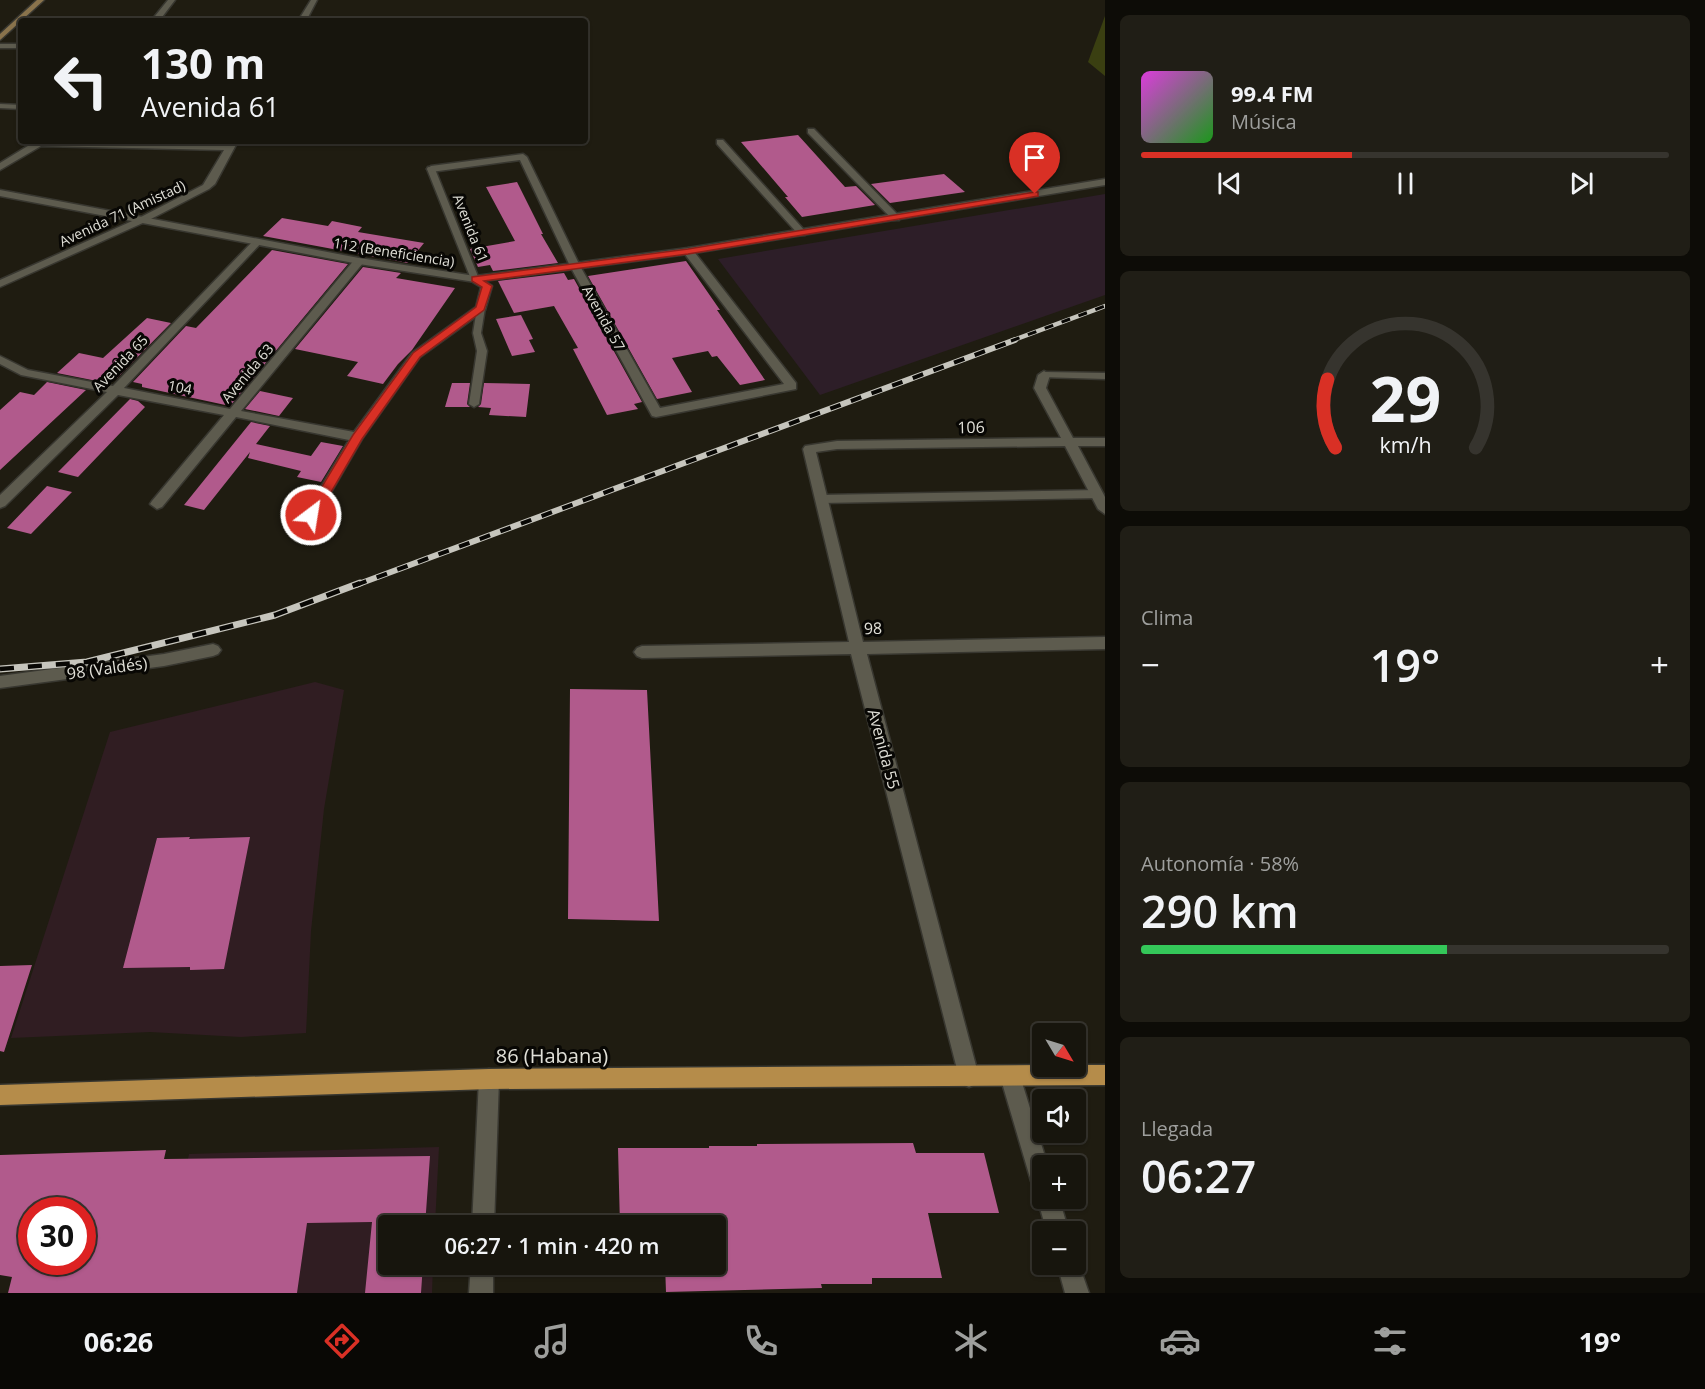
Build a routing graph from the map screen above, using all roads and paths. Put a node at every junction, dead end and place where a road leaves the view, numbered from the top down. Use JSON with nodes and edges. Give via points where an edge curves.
{"nodes":[{"id":1,"x":41,"y":0,"type":"edge"},
{"id":2,"x":172,"y":0,"type":"edge"},
{"id":3,"x":314,"y":0,"type":"edge"},
{"id":4,"x":22,"y":18,"type":"edge"},
{"id":5,"x":157,"y":18,"type":"edge"},
{"id":6,"x":304,"y":18,"type":"edge"},
{"id":7,"x":18,"y":21,"type":"edge"},
{"id":8,"x":0,"y":38,"type":"edge"},
{"id":9,"x":0,"y":46,"type":"edge"},
{"id":10,"x":18,"y":46,"type":"edge"},
{"id":11,"x":0,"y":106,"type":"edge"},
{"id":12,"x":18,"y":107,"type":"edge"},
{"id":13,"x":811,"y":131,"type":"dead end"},
{"id":14,"x":720,"y":142,"type":"dead end"},
{"id":15,"x":37,"y":144,"type":"edge"},
{"id":16,"x":232,"y":144,"type":"edge"},
{"id":17,"x":0,"y":167,"type":"edge"},
{"id":18,"x":431,"y":169,"type":"joint"},
{"id":19,"x":1105,"y":182,"type":"edge"},
{"id":20,"x":0,"y":193,"type":"edge"},
{"id":21,"x":896,"y":218,"type":"junction"},
{"id":22,"x":142,"y":220,"type":"junction"},
{"id":23,"x":802,"y":232,"type":"junction"},
{"id":24,"x":258,"y":241,"type":"junction"},
{"id":25,"x":688,"y":251,"type":"junction"},
{"id":26,"x":360,"y":261,"type":"junction"},
{"id":27,"x":575,"y":266,"type":"junction"},
{"id":28,"x":475,"y":279,"type":"junction"},
{"id":29,"x":0,"y":284,"type":"edge"},
{"id":30,"x":481,"y":308,"type":"junction"},
{"id":31,"x":0,"y":359,"type":"edge"},
{"id":32,"x":1044,"y":375,"type":"joint"},
{"id":33,"x":1105,"y":376,"type":"edge"},
{"id":34,"x":116,"y":390,"type":"junction"},
{"id":35,"x":474,"y":404,"type":"dead end"},
{"id":36,"x":234,"y":413,"type":"junction"},
{"id":37,"x":357,"y":437,"type":"junction"},
{"id":38,"x":1071,"y":442,"type":"junction"},
{"id":39,"x":1105,"y":442,"type":"edge"},
{"id":40,"x":837,"y":445,"type":"joint"},
{"id":41,"x":1098,"y":494,"type":"junction"},
{"id":42,"x":821,"y":499,"type":"junction"},
{"id":43,"x":0,"y":502,"type":"edge"},
{"id":44,"x":157,"y":504,"type":"dead end"},
{"id":45,"x":1105,"y":509,"type":"edge"},
{"id":46,"x":311,"y":515,"type":"dead end"},
{"id":47,"x":1105,"y":643,"type":"edge"},
{"id":48,"x":857,"y":646,"type":"junction"},
{"id":49,"x":213,"y":650,"type":"dead end"},
{"id":50,"x":642,"y":652,"type":"dead end"},
{"id":51,"x":0,"y":682,"type":"edge"},
{"id":52,"x":1105,"y":1075,"type":"edge"},
{"id":53,"x":1010,"y":1076,"type":"junction"},
{"id":54,"x":969,"y":1077,"type":"junction"},
{"id":55,"x":489,"y":1079,"type":"junction"},
{"id":56,"x":0,"y":1095,"type":"edge"},
{"id":57,"x":1034,"y":1155,"type":"edge"},
{"id":58,"x":483,"y":1215,"type":"edge"},
{"id":59,"x":482,"y":1275,"type":"edge"},
{"id":60,"x":1071,"y":1275,"type":"edge"},
{"id":61,"x":481,"y":1293,"type":"edge"},
{"id":62,"x":1077,"y":1293,"type":"edge"}],
"edges":[{"from":1,"to":4,"type":"main road"},
{"from":2,"to":5,"type":"street"},
{"from":3,"to":6,"type":"street"},
{"from":7,"to":8,"type":"main road"},
{"from":9,"to":10,"type":"street"},
{"from":11,"to":12,"type":"street"},
{"from":13,"to":21,"type":"street"},
{"from":14,"to":23,"type":"street"},
{"from":15,"to":17,"type":"street"},
{"from":16,"to":22,"type":"street","name":"Avenida 71 (Amistad)","via":[[210,184]]},
{"from":18,"to":27,"type":"street","name":"Avenida 57","via":[[523,157]]},
{"from":18,"to":28,"type":"lane","name":"Avenida 61"},
{"from":19,"to":21,"type":"street","name":"112 (Beneficiencia)"},
{"from":20,"to":22,"type":"street","name":"112 (Beneficiencia)"},
{"from":21,"to":23,"type":"street","name":"112 (Beneficiencia)"},
{"from":22,"to":24,"type":"street","name":"112 (Beneficiencia)"},
{"from":22,"to":29,"type":"street","name":"Avenida 71 (Amistad)"},
{"from":23,"to":25,"type":"street","name":"112 (Beneficiencia)"},
{"from":24,"to":26,"type":"street","name":"112 (Beneficiencia)"},
{"from":24,"to":34,"type":"street","name":"Avenida 65"},
{"from":25,"to":27,"type":"street","name":"112 (Beneficiencia)"},
{"from":25,"to":27,"type":"street","name":"Avenida 57","via":[[792,386],[656,413]]},
{"from":26,"to":28,"type":"street","name":"112 (Beneficiencia)"},
{"from":26,"to":36,"type":"street","name":"Avenida 63"},
{"from":27,"to":28,"type":"street","name":"112 (Beneficiencia)"},
{"from":28,"to":30,"type":"street","name":"Avenida 61","via":[[487,286]]},
{"from":30,"to":35,"type":"lane","via":[[477,333],[482,351]]},
{"from":30,"to":37,"type":"street","via":[[416,355]]},
{"from":31,"to":34,"type":"street","name":"104","via":[[25,373]]},
{"from":32,"to":33,"type":"lane"},
{"from":32,"to":38,"type":"street","via":[[1040,388]]},
{"from":34,"to":36,"type":"street","name":"104"},
{"from":34,"to":43,"type":"street","name":"Avenida 65"},
{"from":36,"to":37,"type":"street","name":"104"},
{"from":36,"to":44,"type":"street","name":"Avenida 63"},
{"from":37,"to":46,"type":"street"},
{"from":38,"to":39,"type":"street","name":"106"},
{"from":38,"to":40,"type":"street","name":"106"},
{"from":38,"to":41,"type":"street"},
{"from":40,"to":42,"type":"street","name":"Avenida 55","via":[[809,449]]},
{"from":41,"to":42,"type":"lane"},
{"from":41,"to":45,"type":"street"},
{"from":42,"to":48,"type":"street","name":"Avenida 55"},
{"from":47,"to":48,"type":"street","name":"98"},
{"from":48,"to":50,"type":"street","name":"98"},
{"from":48,"to":54,"type":"street","name":"Avenida 55"},
{"from":49,"to":51,"type":"street","name":"98 (Valdés)"},
{"from":52,"to":53,"type":"main road","name":"86 (Habana)"},
{"from":53,"to":54,"type":"main road","name":"86 (Habana)"},
{"from":53,"to":57,"type":"street"},
{"from":54,"to":55,"type":"main road","name":"86 (Habana)"},
{"from":55,"to":56,"type":"main road","name":"86 (Habana)"},
{"from":55,"to":58,"type":"street"},
{"from":59,"to":61,"type":"street"},
{"from":60,"to":62,"type":"street"}]}
